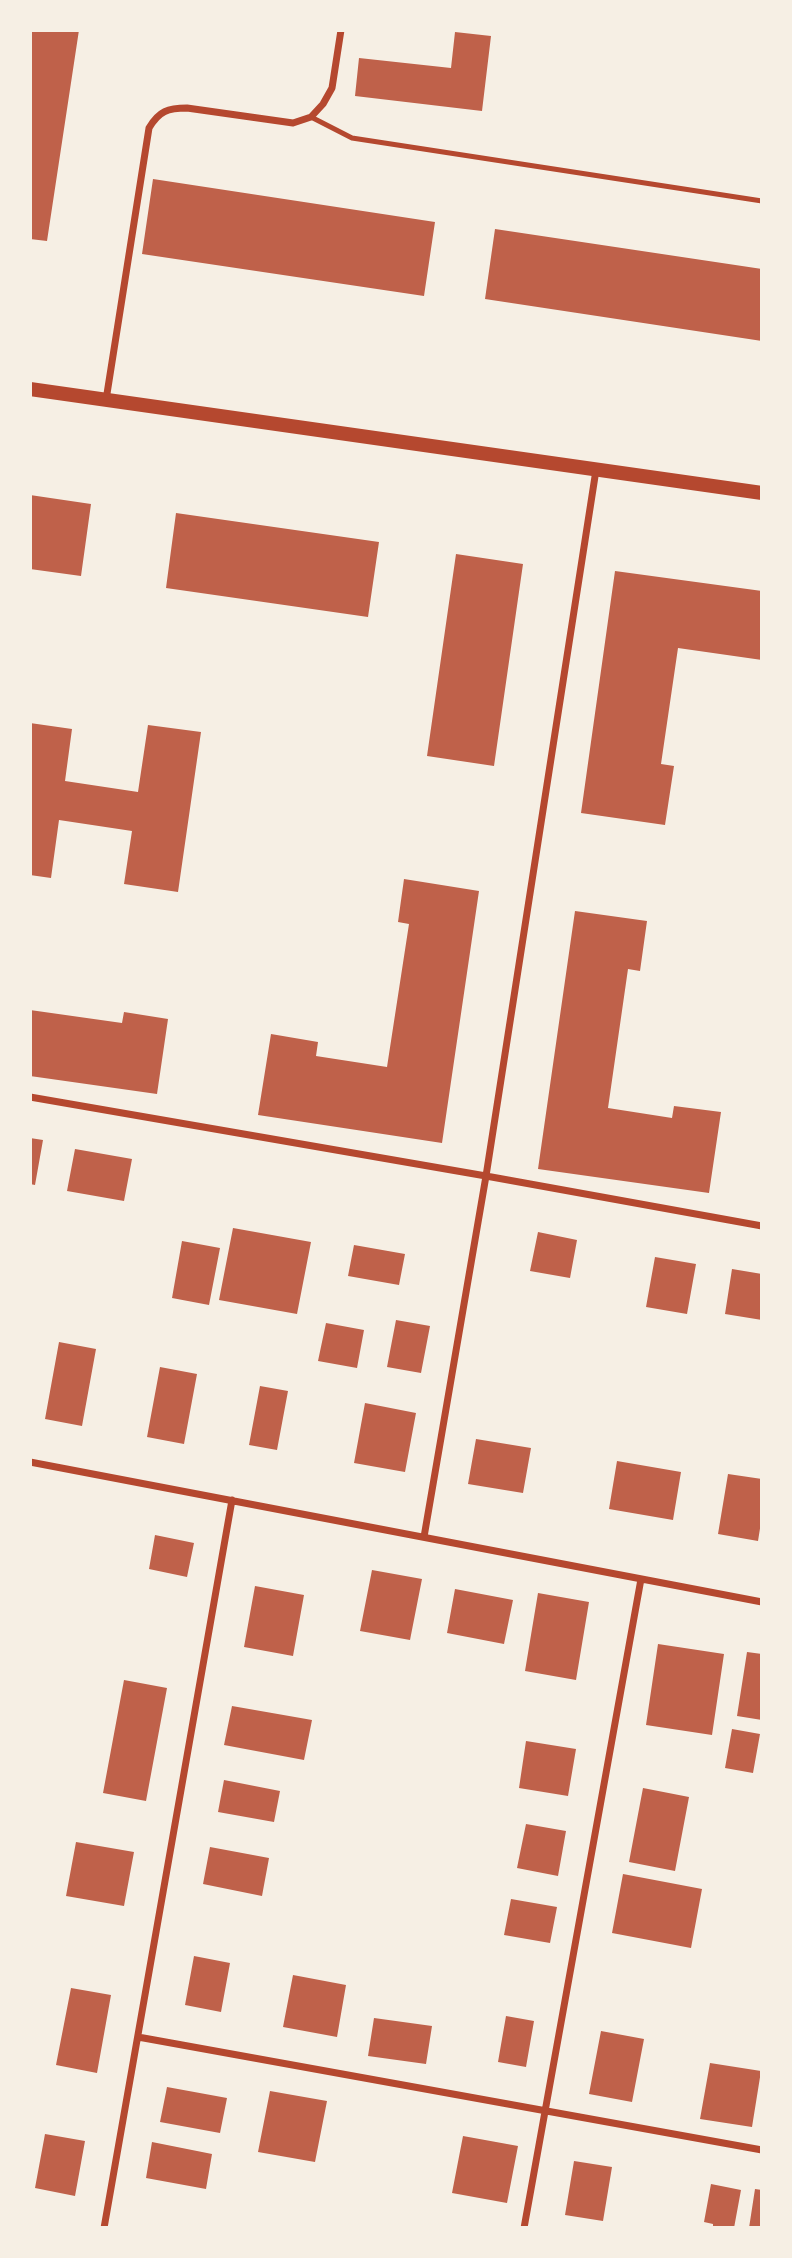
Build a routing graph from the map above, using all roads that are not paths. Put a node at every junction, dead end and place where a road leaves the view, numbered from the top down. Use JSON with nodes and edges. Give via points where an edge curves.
{"nodes":[{"id":1,"x":341,"y":30,"type":"edge"},
{"id":2,"x":311,"y":117,"type":"junction"},
{"id":3,"x":762,"y":201,"type":"edge"},
{"id":4,"x":30,"y":389,"type":"edge"},
{"id":5,"x":106,"y":400,"type":"junction"},
{"id":6,"x":597,"y":467,"type":"junction"},
{"id":7,"x":762,"y":493,"type":"edge"},
{"id":8,"x":30,"y":1097,"type":"edge"},
{"id":9,"x":486,"y":1176,"type":"junction"},
{"id":10,"x":762,"y":1227,"type":"edge"},
{"id":11,"x":30,"y":1462,"type":"edge"},
{"id":12,"x":232,"y":1500,"type":"junction"},
{"id":13,"x":424,"y":1537,"type":"junction"},
{"id":14,"x":641,"y":1579,"type":"junction"},
{"id":15,"x":762,"y":1602,"type":"edge"},
{"id":16,"x":138,"y":2037,"type":"junction"},
{"id":17,"x":545,"y":2111,"type":"junction"},
{"id":18,"x":762,"y":2150,"type":"edge"},
{"id":19,"x":104,"y":2228,"type":"edge"},
{"id":20,"x":524,"y":2228,"type":"edge"}],
"edges":[{"from":1,"to":2,"type":"street","via":[[332,88]]},
{"from":2,"to":3,"type":"lane","via":[[352,138]]},
{"from":2,"to":5,"type":"street","via":[[293,123],[170,108],[157,114],[149,128]]},
{"from":4,"to":5,"type":"main road"},
{"from":5,"to":6,"type":"main road"},
{"from":6,"to":7,"type":"main road"},
{"from":6,"to":9,"type":"street"},
{"from":8,"to":9,"type":"street"},
{"from":9,"to":10,"type":"street"},
{"from":9,"to":13,"type":"street"},
{"from":11,"to":12,"type":"street"},
{"from":12,"to":13,"type":"street"},
{"from":12,"to":16,"type":"street"},
{"from":13,"to":14,"type":"street"},
{"from":14,"to":15,"type":"street"},
{"from":14,"to":17,"type":"street"},
{"from":16,"to":17,"type":"street"},
{"from":16,"to":19,"type":"street"},
{"from":17,"to":18,"type":"street"},
{"from":17,"to":20,"type":"street"}]}
